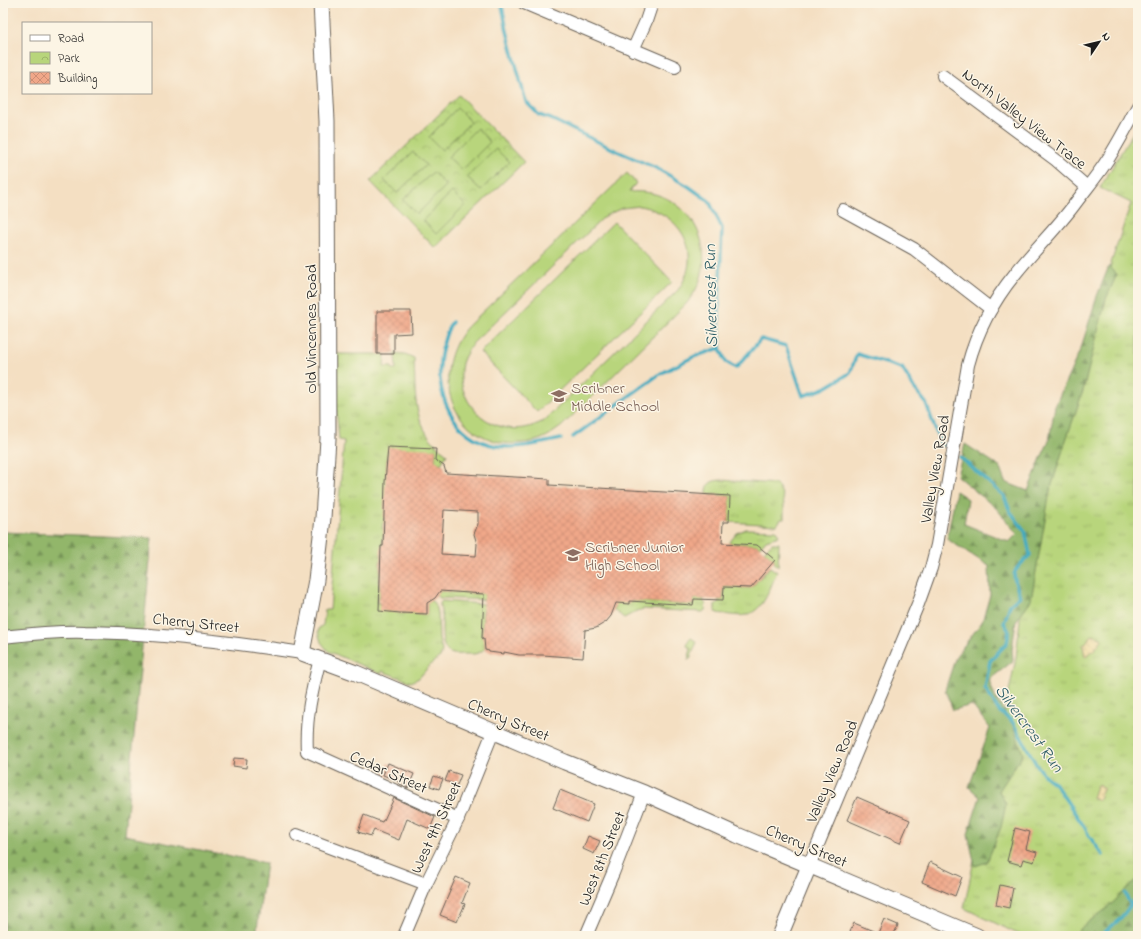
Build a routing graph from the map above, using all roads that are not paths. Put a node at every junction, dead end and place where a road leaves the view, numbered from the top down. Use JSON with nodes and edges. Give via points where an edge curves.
{"nodes":[{"id":1,"x":321,"y":3,"type":"edge"},
{"id":2,"x":524,"y":3,"type":"edge"},
{"id":3,"x":652,"y":3,"type":"edge"},
{"id":4,"x":633,"y":50,"type":"junction"},
{"id":5,"x":675,"y":67,"type":"dead end"},
{"id":6,"x":943,"y":76,"type":"dead end"},
{"id":7,"x":1138,"y":106,"type":"edge"},
{"id":8,"x":1087,"y":187,"type":"junction"},
{"id":9,"x":843,"y":210,"type":"dead end"},
{"id":10,"x":991,"y":309,"type":"junction"},
{"id":11,"x":3,"y":637,"type":"edge"},
{"id":12,"x":302,"y":653,"type":"junction"},
{"id":13,"x":320,"y":659,"type":"junction"},
{"id":14,"x":492,"y":732,"type":"junction"},
{"id":15,"x":644,"y":793,"type":"junction"},
{"id":16,"x":458,"y":819,"type":"junction"},
{"id":17,"x":297,"y":835,"type":"dead end"},
{"id":18,"x":809,"y":866,"type":"junction"},
{"id":19,"x":426,"y":884,"type":"junction"},
{"id":20,"x":404,"y":936,"type":"edge"},
{"id":21,"x":586,"y":936,"type":"edge"},
{"id":22,"x":780,"y":936,"type":"edge"},
{"id":23,"x":977,"y":936,"type":"edge"}],
"edges":[{"from":1,"to":12,"type":"street","name":"Old Vincennes Road","via":[[327,122],[328,439],[316,580]]},
{"from":2,"to":4,"type":"street"},
{"from":3,"to":4,"type":"street"},
{"from":4,"to":5,"type":"street"},
{"from":6,"to":8,"type":"street","name":"North Valley View Trace","via":[[1056,160]]},
{"from":7,"to":8,"type":"street","name":"Valley View Road","via":[[1109,158]]},
{"from":8,"to":10,"type":"street","name":"Valley View Road","via":[[1015,274]]},
{"from":9,"to":10,"type":"street","via":[[914,249]]},
{"from":10,"to":18,"type":"street","name":"Valley View Road","via":[[976,340],[968,365],[940,530],[931,568]]},
{"from":11,"to":12,"type":"street","name":"Cherry Street","via":[[84,632],[125,633]]},
{"from":12,"to":13,"type":"street","name":"Cherry Street"},
{"from":13,"to":14,"type":"street","name":"Cherry Street","via":[[356,672]]},
{"from":13,"to":16,"type":"street","name":"Cedar Street","via":[[310,698],[307,751]]},
{"from":14,"to":15,"type":"street","name":"Cherry Street"},
{"from":14,"to":16,"type":"street","name":"West 9th Street"},
{"from":15,"to":18,"type":"street","name":"Cherry Street"},
{"from":15,"to":21,"type":"street","name":"West 8th Street"},
{"from":16,"to":19,"type":"street","name":"West 9th Street"},
{"from":17,"to":19,"type":"street"},
{"from":18,"to":22,"type":"street"},
{"from":18,"to":23,"type":"street","name":"Cherry Street"},
{"from":19,"to":20,"type":"street","name":"West 9th Street"}]}
